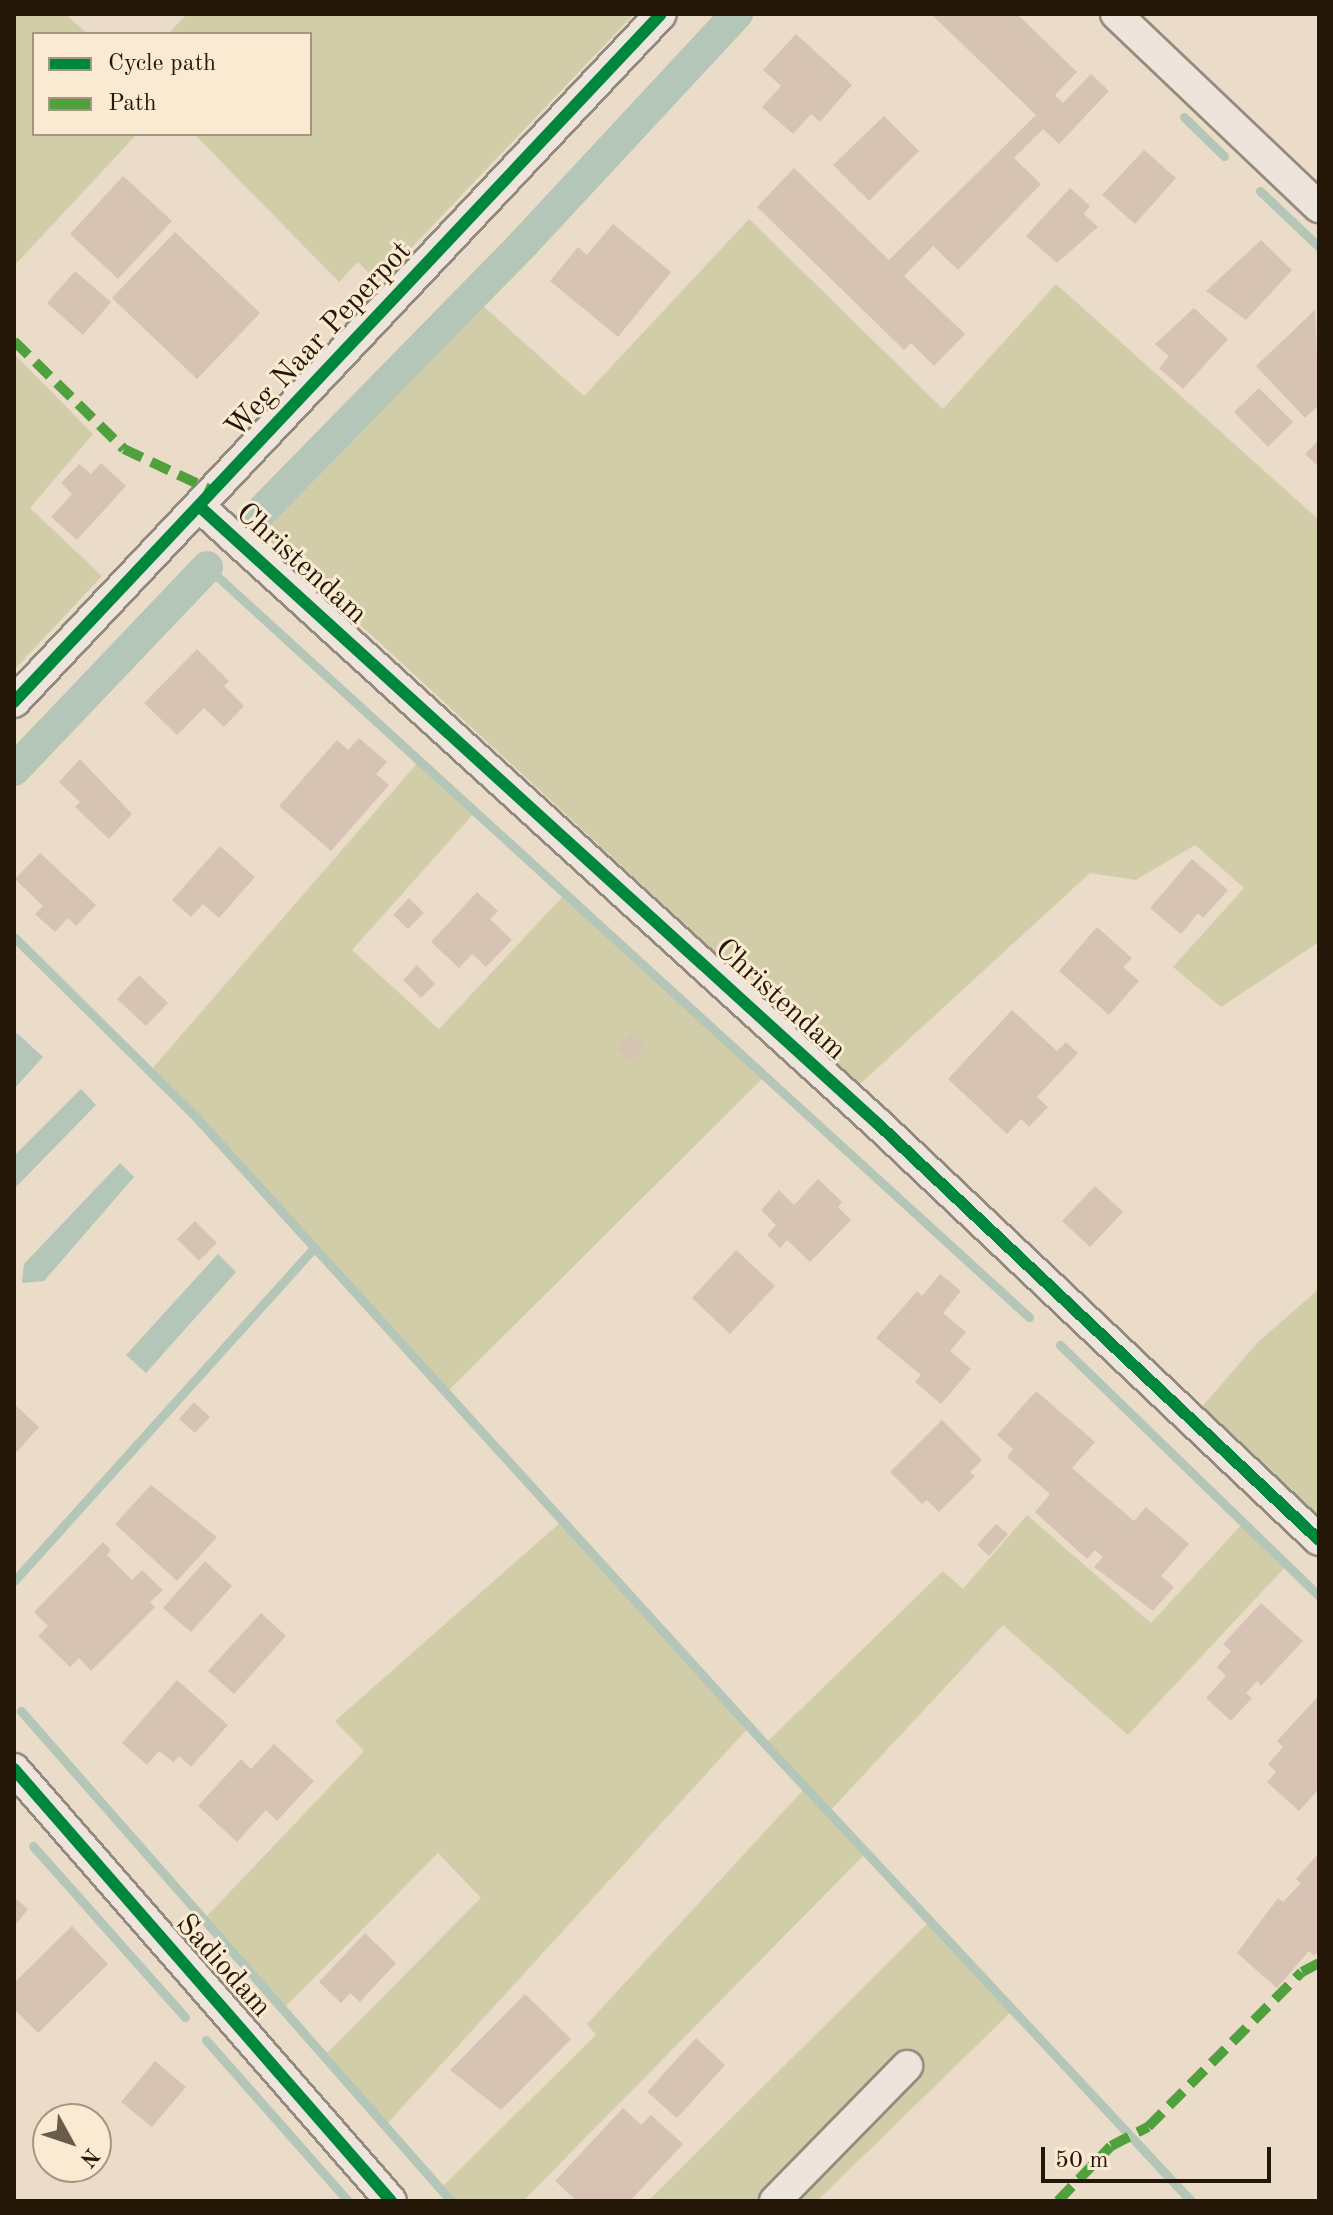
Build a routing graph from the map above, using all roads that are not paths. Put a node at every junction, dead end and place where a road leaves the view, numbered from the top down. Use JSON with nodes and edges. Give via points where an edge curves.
{"nodes":[{"id":1,"x":661,"y":14,"type":"edge"},
{"id":2,"x":1116,"y":14,"type":"edge"},
{"id":3,"x":1319,"y":207,"type":"edge"},
{"id":4,"x":199,"y":506,"type":"junction"},
{"id":5,"x":14,"y":702,"type":"edge"},
{"id":6,"x":1319,"y":1540,"type":"edge"},
{"id":7,"x":14,"y":1769,"type":"edge"},
{"id":8,"x":907,"y":2066,"type":"dead end"},
{"id":9,"x":391,"y":2201,"type":"edge"},
{"id":10,"x":775,"y":2201,"type":"edge"}],
"edges":[{"from":1,"to":4,"type":"street","name":"Weg Naar Peperpot"},
{"from":2,"to":3,"type":"street"},
{"from":4,"to":5,"type":"street","name":"Weg Naar Peperpot"},
{"from":4,"to":6,"type":"street","name":"Christendam","via":[[878,1124]]},
{"from":7,"to":9,"type":"street","name":"Sadiodam"},
{"from":8,"to":10,"type":"street"}]}
